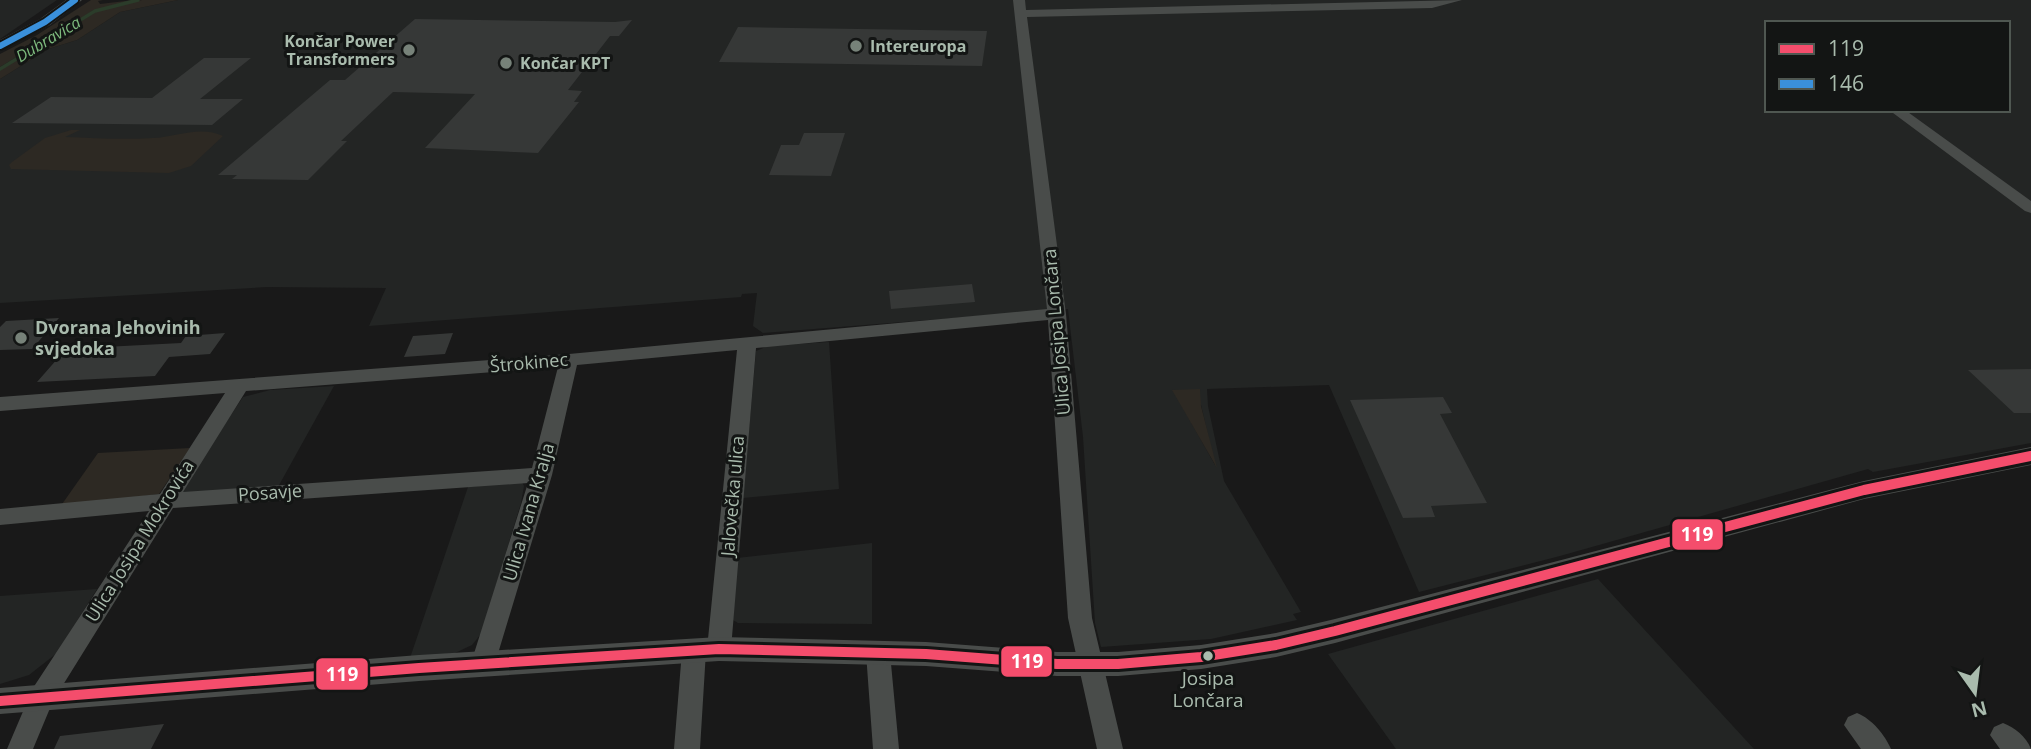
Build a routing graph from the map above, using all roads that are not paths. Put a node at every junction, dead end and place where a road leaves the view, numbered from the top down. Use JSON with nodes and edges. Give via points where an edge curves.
{"nodes":[{"id":1,"x":75,"y":0,"type":"edge"},
{"id":2,"x":1456,"y":0,"type":"edge"},
{"id":3,"x":1020,"y":7,"type":"edge"},
{"id":4,"x":0,"y":46,"type":"edge"},
{"id":5,"x":1899,"y":112,"type":"edge"},
{"id":6,"x":2031,"y":208,"type":"edge"},
{"id":7,"x":1057,"y":314,"type":"junction"},
{"id":8,"x":747,"y":343,"type":"junction"},
{"id":9,"x":569,"y":360,"type":"junction"},
{"id":10,"x":239,"y":387,"type":"junction"},
{"id":11,"x":0,"y":404,"type":"edge"},
{"id":12,"x":2025,"y":461,"type":"edge"},
{"id":13,"x":541,"y":475,"type":"junction"},
{"id":14,"x":165,"y":501,"type":"junction"},
{"id":15,"x":0,"y":517,"type":"edge"},
{"id":16,"x":706,"y":650,"type":"junction"},
{"id":17,"x":878,"y":653,"type":"junction"},
{"id":18,"x":484,"y":663,"type":"junction"},
{"id":19,"x":1090,"y":665,"type":"junction"},
{"id":20,"x":43,"y":696,"type":"junction"},
{"id":21,"x":0,"y":701,"type":"edge"},
{"id":22,"x":1857,"y":725,"type":"dead end"},
{"id":23,"x":19,"y":749,"type":"edge"},
{"id":24,"x":687,"y":749,"type":"edge"},
{"id":25,"x":886,"y":749,"type":"edge"},
{"id":26,"x":1111,"y":749,"type":"edge"},
{"id":27,"x":1878,"y":749,"type":"edge"}],
"edges":[{"from":1,"to":4,"type":"street"},
{"from":2,"to":3,"type":"street","via":[[1259,8]]},
{"from":3,"to":7,"type":"street","name":"Ulica Josipa Lončara"},
{"from":5,"to":6,"type":"street"},
{"from":7,"to":8,"type":"street","name":"Štrokinec"},
{"from":7,"to":19,"type":"street","name":"Ulica Josipa Lončara","via":[[1080,618]]},
{"from":8,"to":9,"type":"street","name":"Štrokinec"},
{"from":8,"to":16,"type":"street","name":"Jalovečka ulica"},
{"from":9,"to":10,"type":"street","name":"Štrokinec"},
{"from":9,"to":13,"type":"street","name":"Ulica Ivana Kralja"},
{"from":10,"to":11,"type":"street","name":"Štrokinec"},
{"from":10,"to":14,"type":"street","name":"Ulica Josipa Mokrovića"},
{"from":12,"to":19,"type":"street","via":[[1864,490],[1276,645],[1201,657]]},
{"from":13,"to":14,"type":"street","name":"Posavje"},
{"from":13,"to":18,"type":"street","name":"Ulica Ivana Kralja"},
{"from":14,"to":15,"type":"street","name":"Posavje"},
{"from":14,"to":20,"type":"street","name":"Ulica Josipa Mokrovića"},
{"from":16,"to":17,"type":"street"},
{"from":16,"to":18,"type":"street"},
{"from":16,"to":24,"type":"street","name":"Jalovečka ulica"},
{"from":17,"to":19,"type":"street"},
{"from":17,"to":25,"type":"street"},
{"from":18,"to":20,"type":"street"},
{"from":19,"to":26,"type":"street"},
{"from":20,"to":21,"type":"street"},
{"from":20,"to":23,"type":"street","name":"Ulica Josipa Mokrovića"},
{"from":22,"to":27,"type":"street"}]}
